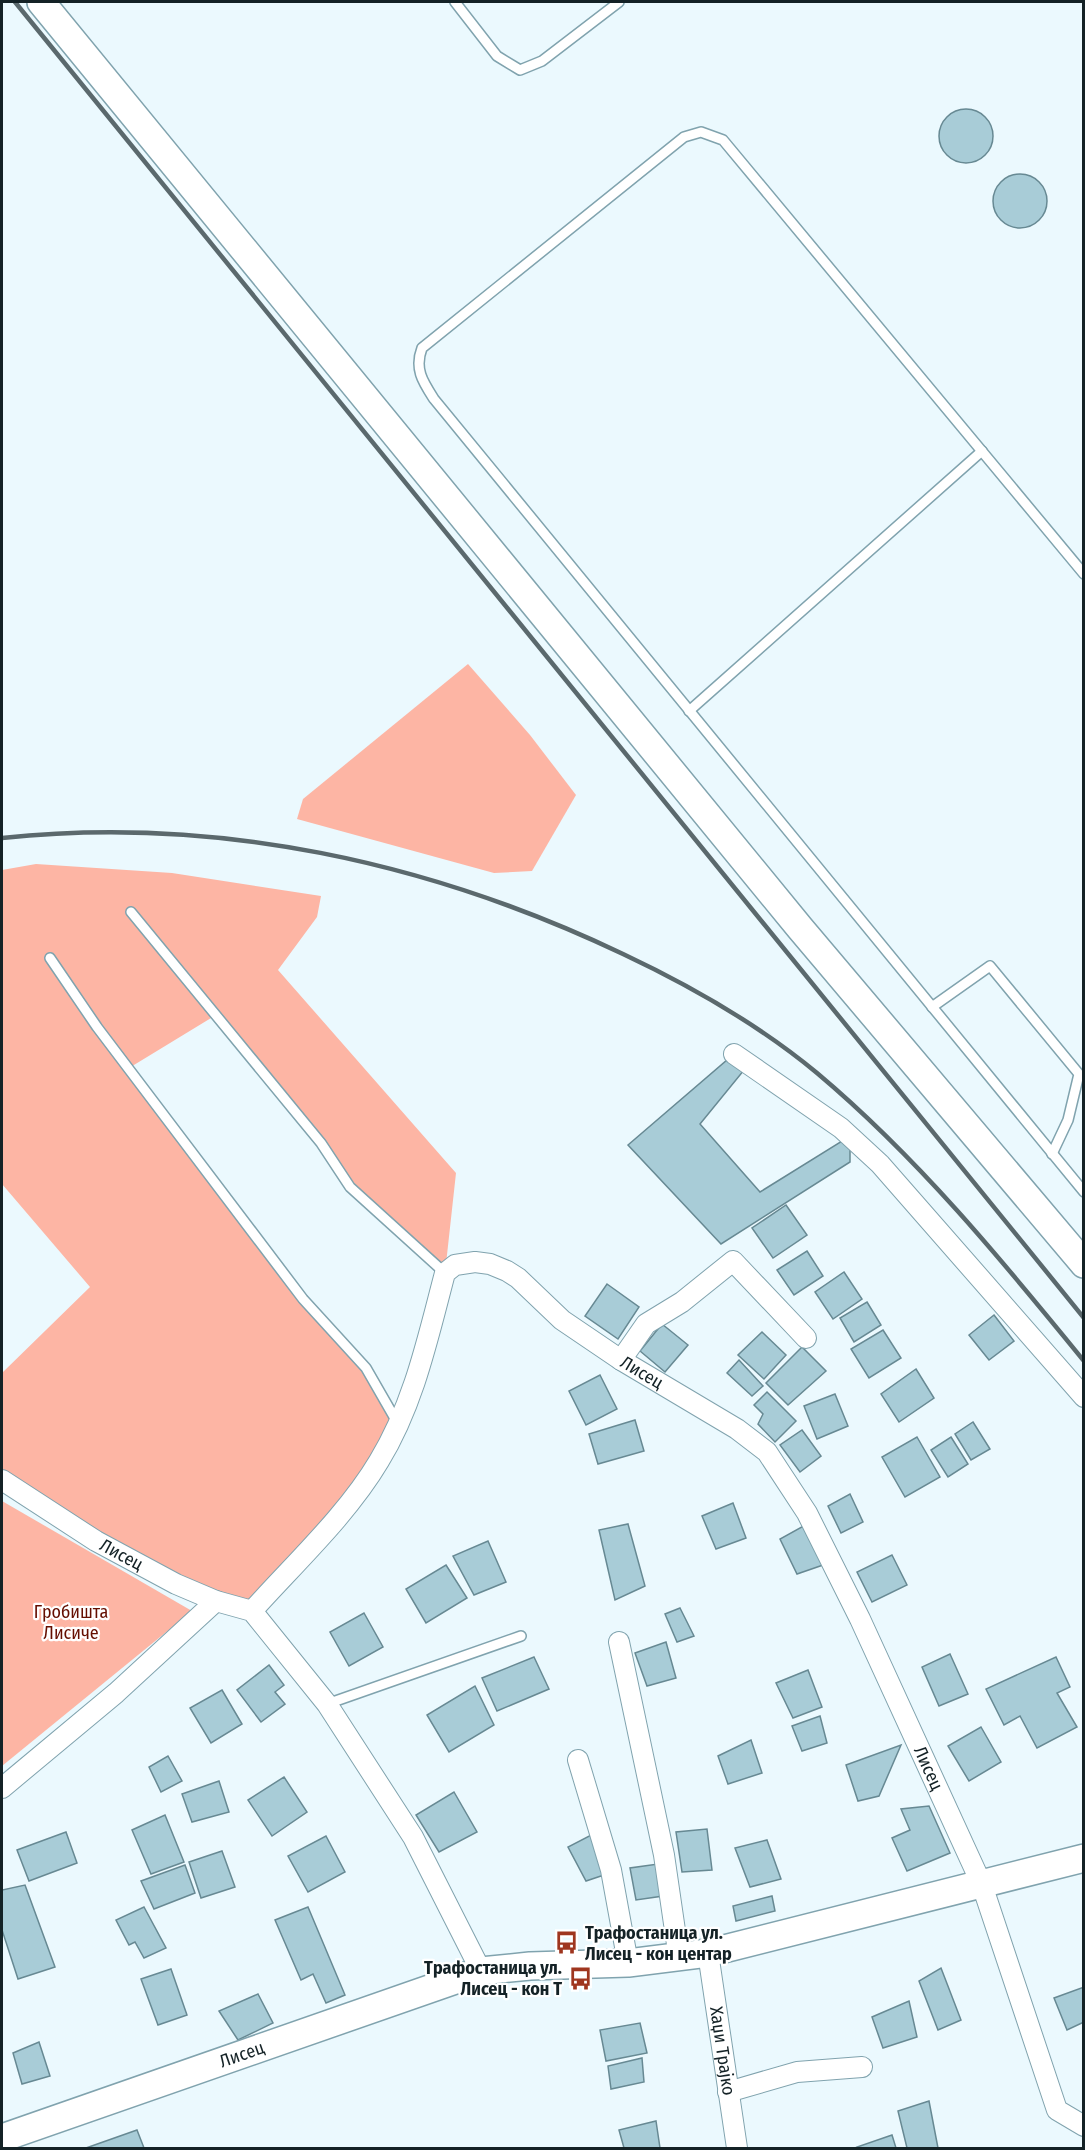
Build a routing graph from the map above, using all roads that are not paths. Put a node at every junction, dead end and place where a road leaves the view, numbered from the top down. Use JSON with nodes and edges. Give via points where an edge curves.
{"nodes":[{"id":1,"x":41,"y":2,"type":"edge"},
{"id":2,"x":455,"y":2,"type":"edge"},
{"id":3,"x":619,"y":2,"type":"edge"},
{"id":4,"x":982,"y":451,"type":"junction"},
{"id":5,"x":1083,"y":574,"type":"edge"},
{"id":6,"x":689,"y":711,"type":"junction"},
{"id":7,"x":131,"y":912,"type":"dead end"},
{"id":8,"x":50,"y":958,"type":"dead end"},
{"id":9,"x":932,"y":1007,"type":"junction"},
{"id":10,"x":734,"y":1054,"type":"dead end"},
{"id":11,"x":1052,"y":1154,"type":"junction"},
{"id":12,"x":1083,"y":1192,"type":"edge"},
{"id":13,"x":1083,"y":1264,"type":"edge"},
{"id":14,"x":445,"y":1273,"type":"junction"},
{"id":15,"x":806,"y":1338,"type":"dead end"},
{"id":16,"x":621,"y":1360,"type":"junction"},
{"id":17,"x":1083,"y":1397,"type":"edge"},
{"id":18,"x":398,"y":1424,"type":"junction"},
{"id":19,"x":2,"y":1480,"type":"edge"},
{"id":20,"x":216,"y":1601,"type":"junction"},
{"id":21,"x":252,"y":1611,"type":"junction"},
{"id":22,"x":521,"y":1636,"type":"dead end"},
{"id":23,"x":619,"y":1642,"type":"dead end"},
{"id":24,"x":327,"y":1704,"type":"junction"},
{"id":25,"x":578,"y":1760,"type":"dead end"},
{"id":26,"x":2,"y":1788,"type":"edge"},
{"id":27,"x":1083,"y":1858,"type":"edge"},
{"id":28,"x":982,"y":1885,"type":"junction"},
{"id":29,"x":708,"y":1953,"type":"junction"},
{"id":30,"x":679,"y":1958,"type":"junction"},
{"id":31,"x":627,"y":1963,"type":"junction"},
{"id":32,"x":481,"y":1971,"type":"junction"},
{"id":33,"x":862,"y":2067,"type":"dead end"},
{"id":34,"x":728,"y":2092,"type":"junction"},
{"id":35,"x":1083,"y":2126,"type":"edge"},
{"id":36,"x":2,"y":2138,"type":"edge"},
{"id":37,"x":737,"y":2148,"type":"edge"}],
"edges":[{"from":1,"to":13,"type":"street","via":[[800,928]]},
{"from":2,"to":3,"type":"lane","via":[[497,56],[520,70],[542,62]]},
{"from":4,"to":5,"type":"lane"},
{"from":4,"to":6,"type":"lane"},
{"from":4,"to":6,"type":"lane","via":[[723,140],[701,132],[684,137],[422,348],[418,359],[420,376],[434,399]]},
{"from":6,"to":9,"type":"lane"},
{"from":7,"to":14,"type":"lane","via":[[321,1143],[350,1187]]},
{"from":8,"to":18,"type":"lane","via":[[97,1027],[303,1299],[366,1368]]},
{"from":9,"to":11,"type":"lane"},
{"from":9,"to":11,"type":"lane","via":[[990,966],[1079,1074],[1068,1120]]},
{"from":10,"to":17,"type":"street","via":[[841,1128],[880,1164]]},
{"from":11,"to":12,"type":"lane"},
{"from":14,"to":16,"type":"street","name":"Лисец","via":[[455,1265],[475,1262],[507,1271],[562,1320]]},
{"from":14,"to":18,"type":"street","via":[[423,1356]]},
{"from":15,"to":16,"type":"street","via":[[733,1261],[682,1302],[646,1324]]},
{"from":16,"to":28,"type":"street","name":"Лисец","via":[[736,1428],[767,1452],[807,1513],[855,1609]]},
{"from":18,"to":21,"type":"street","via":[[378,1463],[349,1502]]},
{"from":19,"to":20,"type":"street","name":"Лисец","via":[[96,1541]]},
{"from":20,"to":21,"type":"street","name":"Лисец"},
{"from":20,"to":26,"type":"street","via":[[116,1693]]},
{"from":21,"to":24,"type":"street"},
{"from":22,"to":24,"type":"lane"},
{"from":23,"to":30,"type":"street","via":[[664,1856]]},
{"from":24,"to":32,"type":"street","via":[[413,1837]]},
{"from":25,"to":31,"type":"street","via":[[611,1870]]},
{"from":27,"to":28,"type":"street","name":"Лисец"},
{"from":28,"to":29,"type":"street","name":"Лисец"},
{"from":28,"to":35,"type":"street","name":"Лисец","via":[[1057,2110]]},
{"from":29,"to":30,"type":"street","name":"Лисец"},
{"from":29,"to":34,"type":"street","name":"Хаџи Трајко"},
{"from":30,"to":31,"type":"street","name":"Лисец"},
{"from":31,"to":32,"type":"street","name":"Лисец"},
{"from":32,"to":36,"type":"street","name":"Лисец"},
{"from":33,"to":34,"type":"street","via":[[797,2072]]},
{"from":34,"to":37,"type":"street","name":"Хаџи Трајко"}]}
